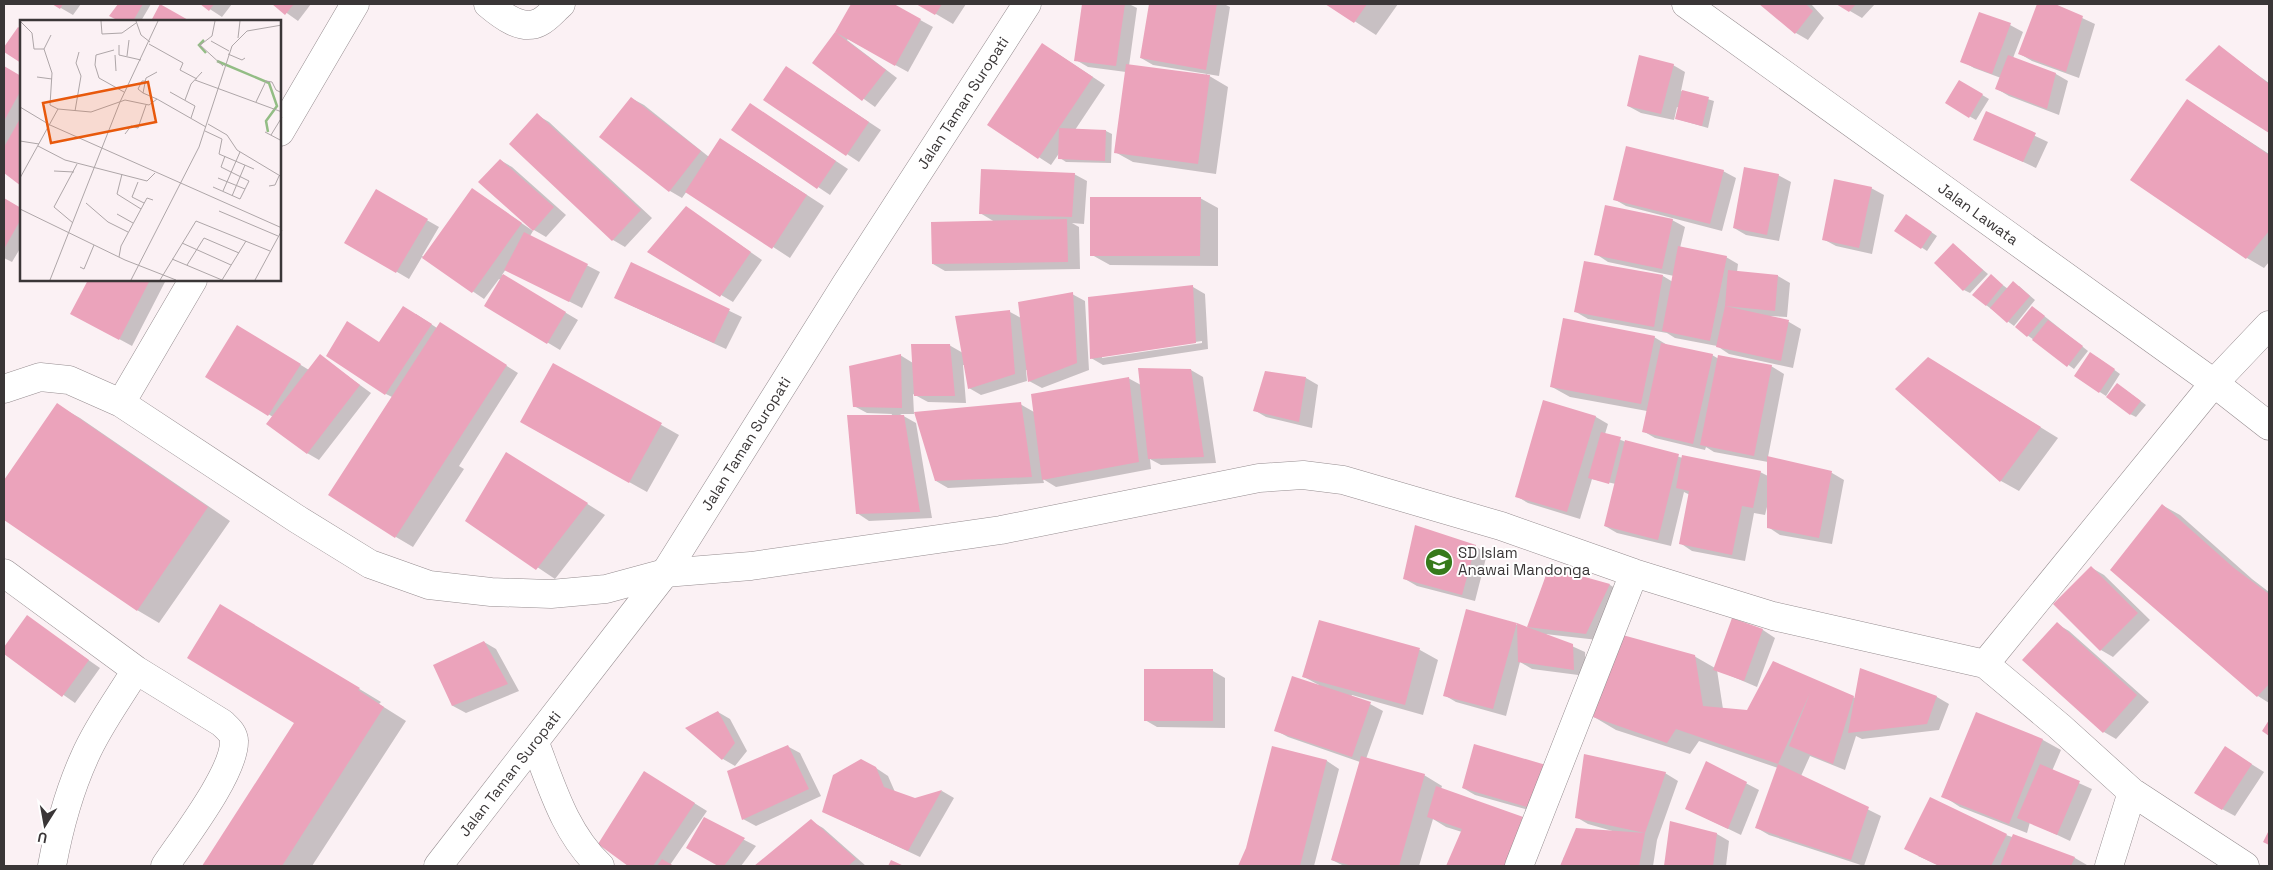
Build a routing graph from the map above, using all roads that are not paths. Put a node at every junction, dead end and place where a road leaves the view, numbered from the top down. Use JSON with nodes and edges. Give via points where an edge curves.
{"nodes":[{"id":1,"x":355,"y":4,"type":"edge"},
{"id":2,"x":488,"y":4,"type":"edge"},
{"id":3,"x":561,"y":4,"type":"edge"},
{"id":4,"x":1026,"y":4,"type":"edge"},
{"id":5,"x":1686,"y":4,"type":"edge"},
{"id":6,"x":281,"y":130,"type":"edge"},
{"id":7,"x":192,"y":281,"type":"edge"},
{"id":8,"x":2269,"y":325,"type":"edge"},
{"id":9,"x":2214,"y":383,"type":"junction"},
{"id":10,"x":4,"y":388,"type":"edge"},
{"id":11,"x":121,"y":402,"type":"junction"},
{"id":12,"x":2269,"y":426,"type":"edge"},
{"id":13,"x":4,"y":573,"type":"edge"},
{"id":14,"x":664,"y":573,"type":"junction"},
{"id":15,"x":1634,"y":573,"type":"junction"},
{"id":16,"x":1985,"y":664,"type":"junction"},
{"id":17,"x":136,"y":670,"type":"junction"},
{"id":18,"x":535,"y":743,"type":"junction"},
{"id":19,"x":2132,"y":792,"type":"junction"},
{"id":20,"x":52,"y":866,"type":"edge"},
{"id":21,"x":165,"y":866,"type":"edge"},
{"id":22,"x":438,"y":866,"type":"edge"},
{"id":23,"x":600,"y":866,"type":"edge"},
{"id":24,"x":1519,"y":866,"type":"edge"},
{"id":25,"x":2109,"y":866,"type":"edge"},
{"id":26,"x":2244,"y":866,"type":"edge"}],
"edges":[{"from":1,"to":6,"type":"street"},
{"from":2,"to":3,"type":"street","via":[[512,20],[528,25],[541,22]]},
{"from":4,"to":14,"type":"street","name":"Jalan Taman Suropati"},
{"from":5,"to":9,"type":"street","name":"Jalan Lawata"},
{"from":7,"to":11,"type":"street"},
{"from":8,"to":9,"type":"street"},
{"from":9,"to":12,"type":"street","name":"Jalan Lawata"},
{"from":9,"to":16,"type":"street"},
{"from":10,"to":11,"type":"street","via":[[40,377],[68,380]]},
{"from":11,"to":14,"type":"street","via":[[370,564],[429,585],[551,594],[606,589]]},
{"from":13,"to":17,"type":"street"},
{"from":14,"to":15,"type":"street","via":[[751,566],[897,546],[1001,530],[1259,478],[1303,475],[1343,480],[1492,523]]},
{"from":14,"to":18,"type":"street","name":"Jalan Taman Suropati"},
{"from":15,"to":16,"type":"street","via":[[1773,616]]},
{"from":15,"to":24,"type":"street"},
{"from":16,"to":19,"type":"street"},
{"from":17,"to":20,"type":"street","via":[[86,755],[62,819]]},
{"from":17,"to":21,"type":"street","via":[[222,723],[233,734],[226,774]]},
{"from":18,"to":22,"type":"street","name":"Jalan Taman Suropati"},
{"from":18,"to":23,"type":"street","via":[[567,824],[586,853]]},
{"from":19,"to":25,"type":"street"},
{"from":19,"to":26,"type":"street"}]}
